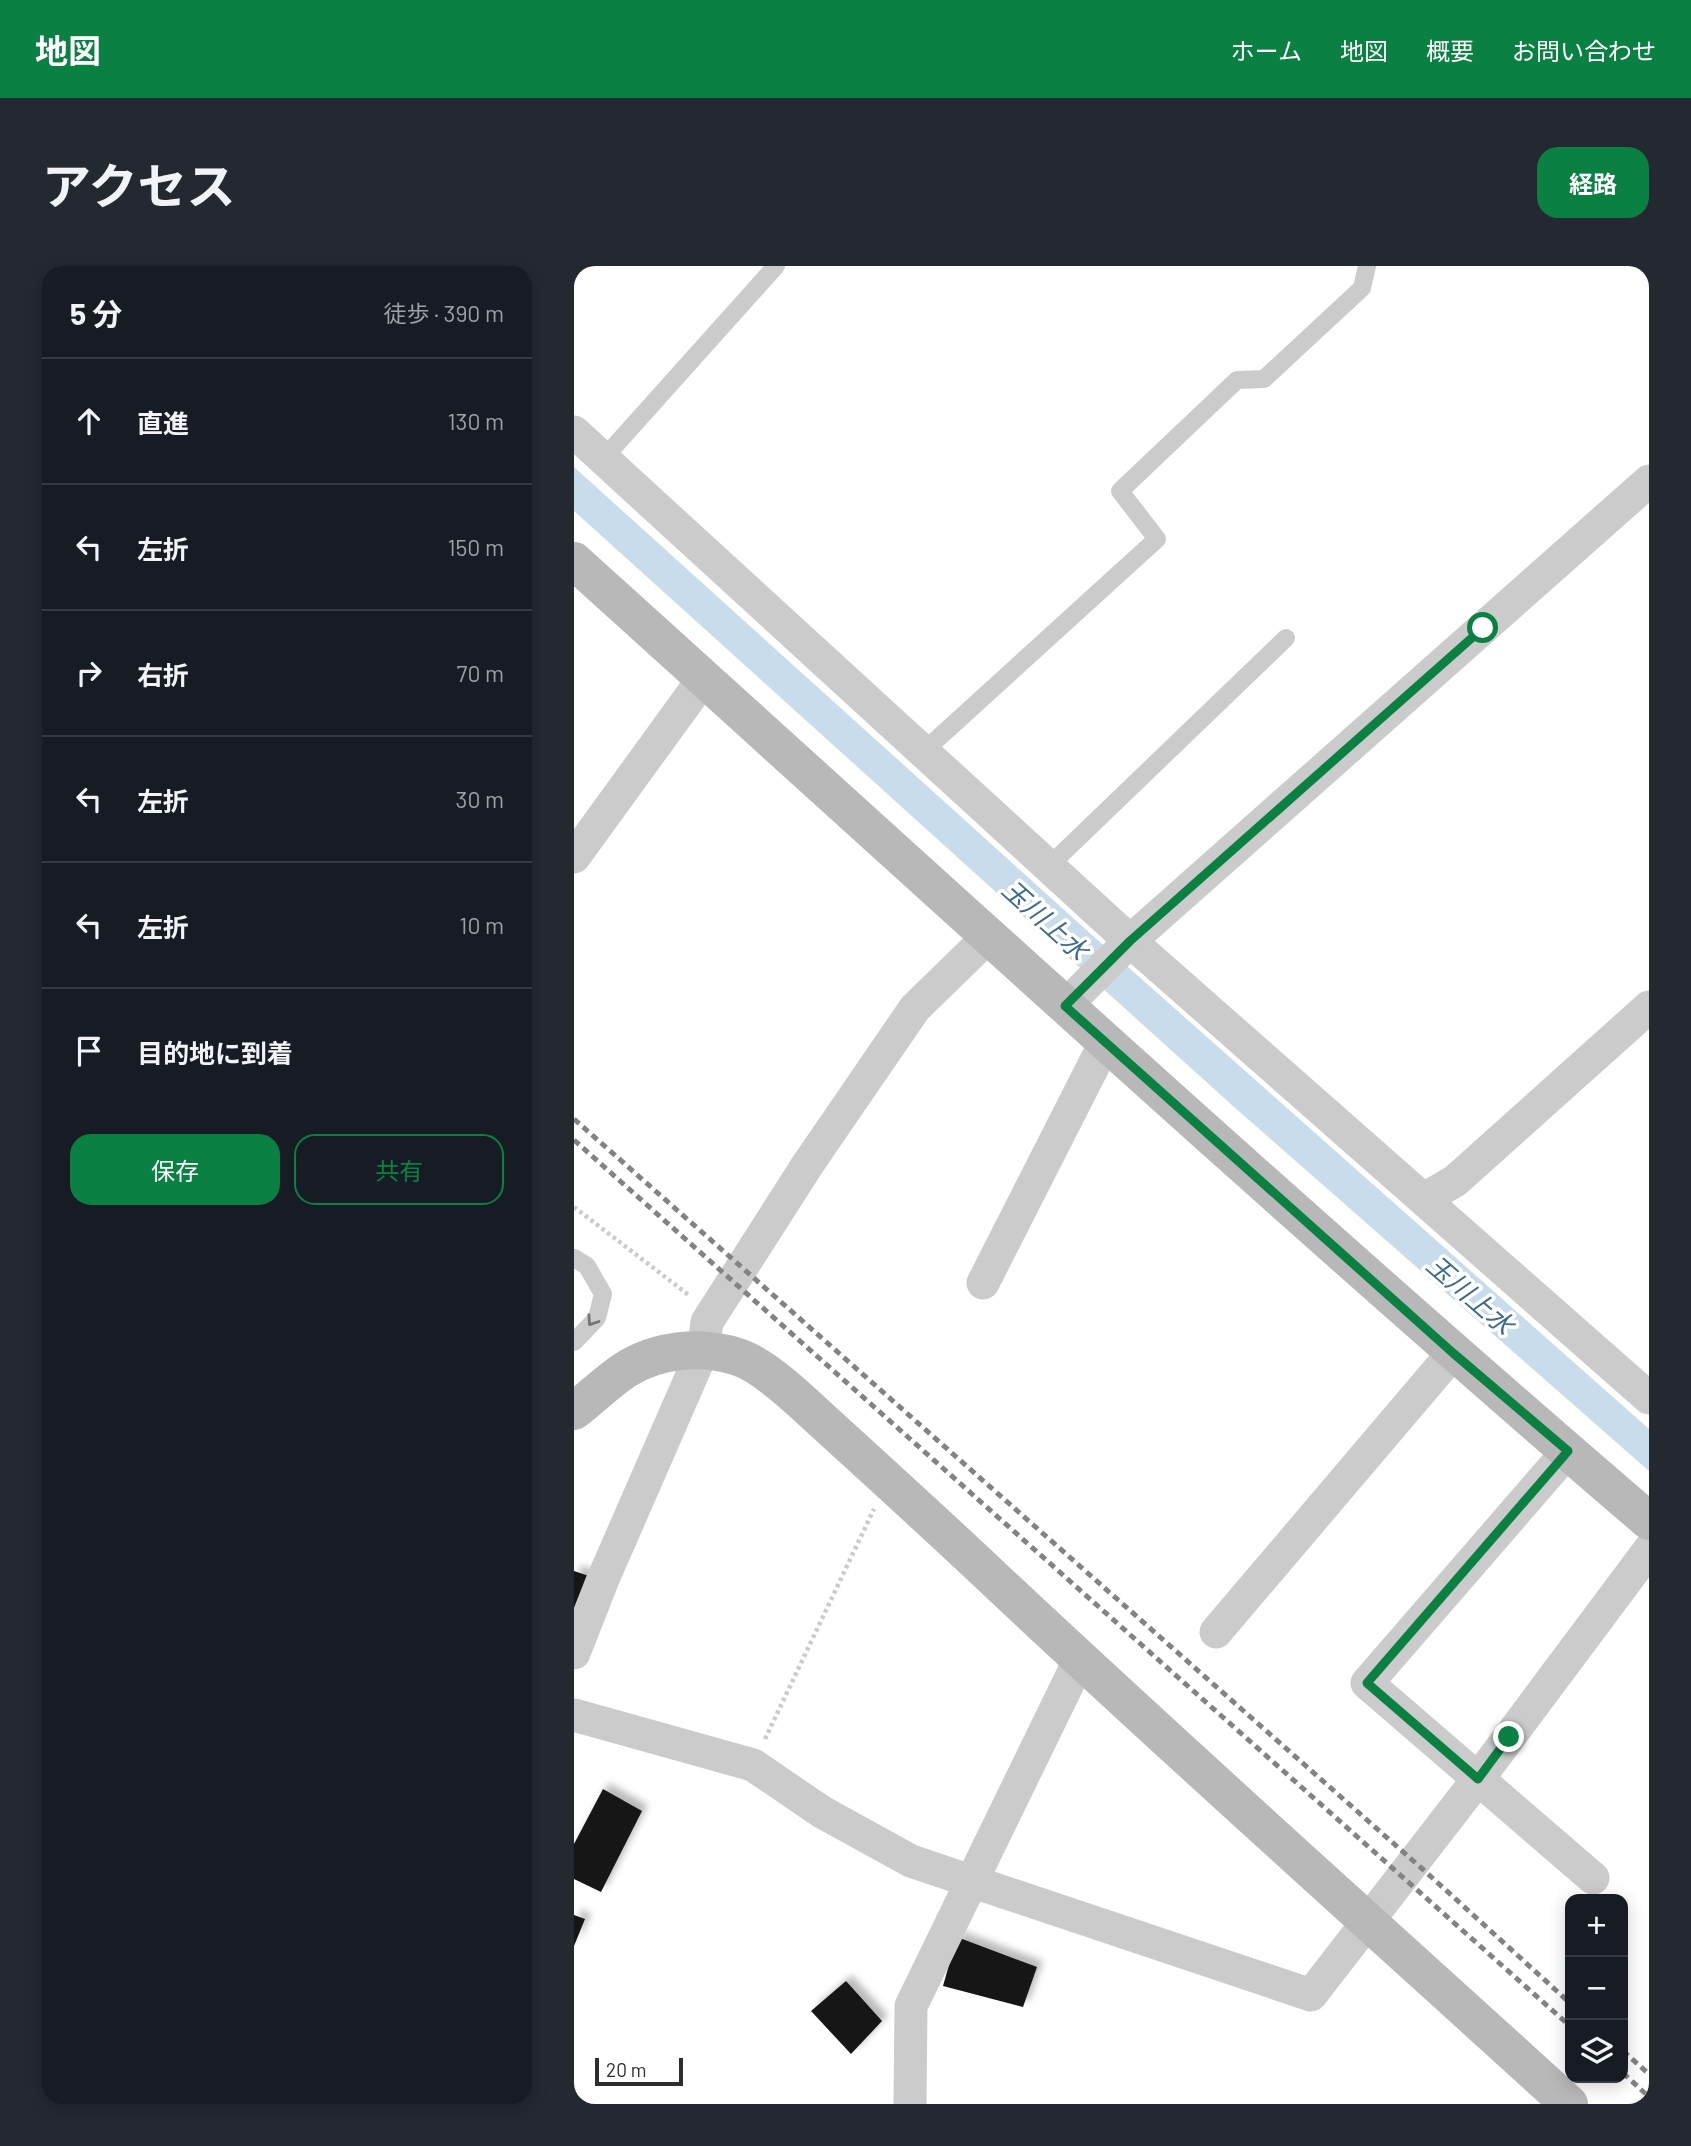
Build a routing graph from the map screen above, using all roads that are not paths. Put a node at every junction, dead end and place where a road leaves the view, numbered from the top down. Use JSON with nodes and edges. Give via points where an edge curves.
{"nodes":[{"id":1,"x":776,"y":266,"type":"edge"},
{"id":2,"x":1367,"y":266,"type":"edge"},
{"id":3,"x":574,"y":432,"type":"edge"},
{"id":4,"x":603,"y":459,"type":"junction"},
{"id":5,"x":1649,"y":481,"type":"edge"},
{"id":6,"x":574,"y":561,"type":"edge"},
{"id":7,"x":1286,"y":638,"type":"dead end"},
{"id":8,"x":704,"y":678,"type":"junction"},
{"id":9,"x":924,"y":751,"type":"junction"},
{"id":10,"x":574,"y":857,"type":"edge"},
{"id":11,"x":1049,"y":866,"type":"junction"},
{"id":12,"x":989,"y":936,"type":"junction"},
{"id":13,"x":1124,"y":946,"type":"junction"},
{"id":14,"x":1071,"y":1000,"type":"junction"},
{"id":15,"x":1649,"y":1007,"type":"edge"},
{"id":16,"x":1105,"y":1043,"type":"junction"},
{"id":17,"x":1424,"y":1199,"type":"junction"},
{"id":18,"x":574,"y":1258,"type":"edge"},
{"id":19,"x":983,"y":1283,"type":"dead end"},
{"id":20,"x":574,"y":1342,"type":"edge"},
{"id":21,"x":703,"y":1350,"type":"junction"},
{"id":22,"x":1453,"y":1353,"type":"junction"},
{"id":23,"x":1649,"y":1398,"type":"edge"},
{"id":24,"x":574,"y":1411,"type":"edge"},
{"id":25,"x":1568,"y":1451,"type":"junction"},
{"id":26,"x":1649,"y":1521,"type":"edge"},
{"id":27,"x":1649,"y":1550,"type":"edge"},
{"id":28,"x":1216,"y":1632,"type":"dead end"},
{"id":29,"x":574,"y":1653,"type":"edge"},
{"id":30,"x":1080,"y":1659,"type":"junction"},
{"id":31,"x":574,"y":1715,"type":"edge"},
{"id":32,"x":1478,"y":1779,"type":"junction"},
{"id":33,"x":1593,"y":1878,"type":"dead end"},
{"id":34,"x":971,"y":1881,"type":"junction"},
{"id":35,"x":1368,"y":1921,"type":"junction"},
{"id":36,"x":910,"y":2104,"type":"edge"},
{"id":37,"x":1569,"y":2104,"type":"edge"}],
"edges":[{"from":1,"to":4,"type":"lane"},
{"from":2,"to":9,"type":"lane","via":[[1362,288],[1264,379],[1237,380],[1120,491],[1157,539]]},
{"from":3,"to":4,"type":"street"},
{"from":4,"to":9,"type":"street"},
{"from":5,"to":13,"type":"street"},
{"from":6,"to":8,"type":"street"},
{"from":7,"to":11,"type":"lane"},
{"from":8,"to":10,"type":"street"},
{"from":8,"to":12,"type":"street"},
{"from":9,"to":11,"type":"street"},
{"from":11,"to":13,"type":"street"},
{"from":12,"to":14,"type":"street"},
{"from":12,"to":21,"type":"street","via":[[915,1007],[707,1322]]},
{"from":13,"to":14,"type":"street"},
{"from":13,"to":17,"type":"street"},
{"from":14,"to":16,"type":"street"},
{"from":15,"to":17,"type":"street","via":[[1455,1181]]},
{"from":16,"to":19,"type":"street"},
{"from":16,"to":22,"type":"street"},
{"from":17,"to":23,"type":"street"},
{"from":18,"to":20,"type":"lane","one_way":true,"via":[[587,1266],[603,1294],[597,1318]]},
{"from":21,"to":24,"type":"street","via":[[668,1353],[639,1362]]},
{"from":21,"to":29,"type":"street"},
{"from":21,"to":30,"type":"street","via":[[755,1365],[802,1402]]},
{"from":22,"to":25,"type":"street"},
{"from":22,"to":28,"type":"street"},
{"from":25,"to":26,"type":"street"},
{"from":25,"to":32,"type":"street","via":[[1367,1683]]},
{"from":27,"to":32,"type":"street"},
{"from":30,"to":34,"type":"street"},
{"from":30,"to":35,"type":"street"},
{"from":31,"to":34,"type":"street","via":[[753,1765],[894,1854]]},
{"from":32,"to":33,"type":"street"},
{"from":32,"to":35,"type":"street"},
{"from":34,"to":35,"type":"street","via":[[1311,1995]]},
{"from":34,"to":36,"type":"street","via":[[911,2006]]},
{"from":35,"to":37,"type":"street"}]}
